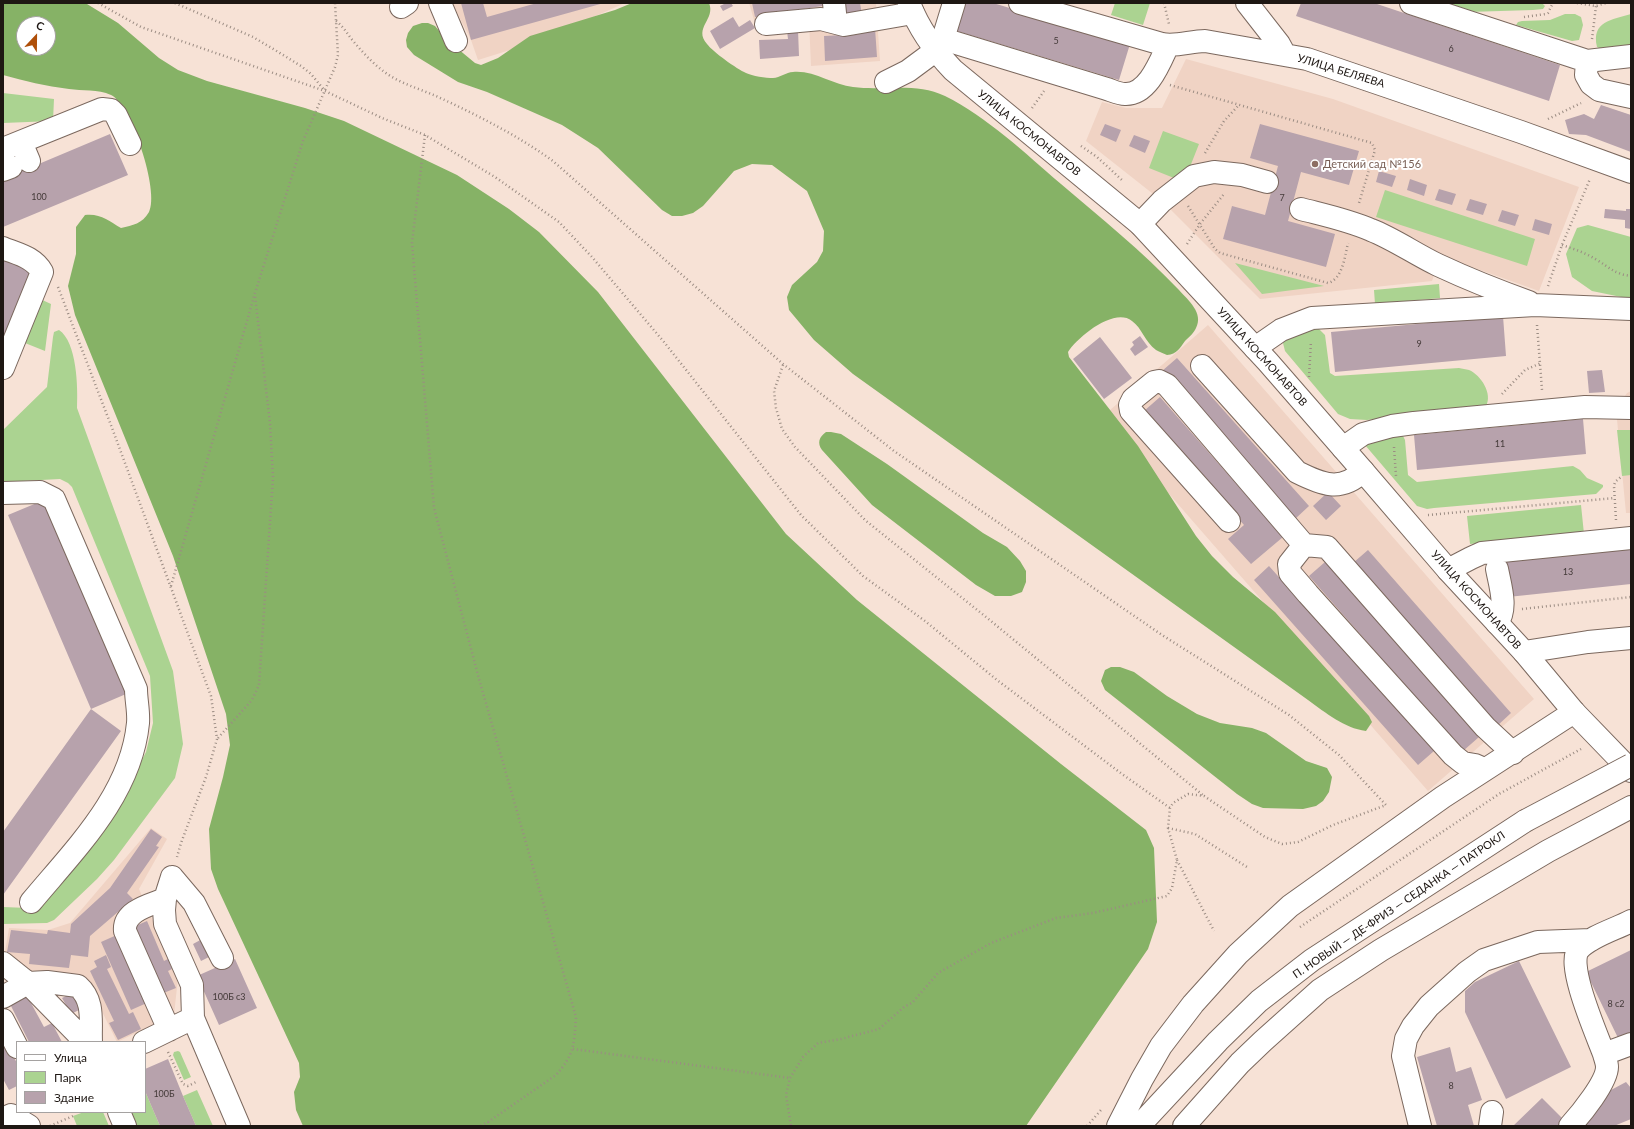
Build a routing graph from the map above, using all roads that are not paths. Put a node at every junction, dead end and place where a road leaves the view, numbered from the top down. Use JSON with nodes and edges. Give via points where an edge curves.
{"nodes":[{"id":1,"x":440,"y":3,"type":"edge"},
{"id":2,"x":954,"y":3,"type":"edge"},
{"id":3,"x":1020,"y":3,"type":"edge"},
{"id":4,"x":1247,"y":3,"type":"edge"},
{"id":5,"x":1411,"y":3,"type":"edge"},
{"id":6,"x":911,"y":8,"type":"edge"},
{"id":7,"x":766,"y":24,"type":"dead end"},
{"id":8,"x":456,"y":41,"type":"dead end"},
{"id":9,"x":939,"y":45,"type":"junction"},
{"id":10,"x":1168,"y":45,"type":"junction"},
{"id":11,"x":1285,"y":55,"type":"junction"},
{"id":12,"x":1631,"y":56,"type":"edge"},
{"id":13,"x":1586,"y":61,"type":"junction"},
{"id":14,"x":886,"y":82,"type":"dead end"},
{"id":15,"x":1631,"y":97,"type":"edge"},
{"id":16,"x":130,"y":144,"type":"dead end"},
{"id":17,"x":1556,"y":145,"type":"junction"},
{"id":18,"x":13,"y":158,"type":"edge"},
{"id":19,"x":1631,"y":158,"type":"edge"},
{"id":20,"x":1631,"y":172,"type":"edge"},
{"id":21,"x":1267,"y":182,"type":"dead end"},
{"id":22,"x":1301,"y":209,"type":"dead end"},
{"id":23,"x":1140,"y":224,"type":"junction"},
{"id":24,"x":3,"y":248,"type":"edge"},
{"id":25,"x":1539,"y":305,"type":"junction"},
{"id":26,"x":1631,"y":309,"type":"edge"},
{"id":27,"x":1255,"y":348,"type":"junction"},
{"id":28,"x":1202,"y":366,"type":"dead end"},
{"id":29,"x":3,"y":368,"type":"edge"},
{"id":30,"x":1631,"y":408,"type":"edge"},
{"id":31,"x":1343,"y":448,"type":"junction"},
{"id":32,"x":1363,"y":471,"type":"junction"},
{"id":33,"x":3,"y":493,"type":"edge"},
{"id":34,"x":1229,"y":521,"type":"dead end"},
{"id":35,"x":1631,"y":538,"type":"edge"},
{"id":36,"x":1304,"y":545,"type":"junction"},
{"id":37,"x":1497,"y":569,"type":"dead end"},
{"id":38,"x":1448,"y":570,"type":"junction"},
{"id":39,"x":1500,"y":616,"type":"junction"},
{"id":40,"x":1631,"y":638,"type":"edge"},
{"id":41,"x":1524,"y":652,"type":"junction"},
{"id":42,"x":1574,"y":712,"type":"junction"},
{"id":43,"x":1512,"y":753,"type":"junction"},
{"id":44,"x":1631,"y":765,"type":"edge"},
{"id":45,"x":1484,"y":770,"type":"junction"},
{"id":46,"x":1631,"y":771,"type":"edge"},
{"id":47,"x":1631,"y":806,"type":"edge"},
{"id":48,"x":165,"y":899,"type":"junction"},
{"id":49,"x":31,"y":902,"type":"dead end"},
{"id":50,"x":1631,"y":921,"type":"edge"},
{"id":51,"x":1591,"y":940,"type":"junction"},
{"id":52,"x":222,"y":958,"type":"dead end"},
{"id":53,"x":3,"y":963,"type":"edge"},
{"id":54,"x":28,"y":983,"type":"junction"},
{"id":55,"x":3,"y":997,"type":"edge"},
{"id":56,"x":193,"y":1018,"type":"junction"},
{"id":57,"x":3,"y":1020,"type":"edge"},
{"id":58,"x":167,"y":1039,"type":"junction"},
{"id":59,"x":83,"y":1041,"type":"edge"},
{"id":60,"x":91,"y":1041,"type":"edge"},
{"id":61,"x":146,"y":1042,"type":"edge"},
{"id":62,"x":1631,"y":1044,"type":"edge"},
{"id":63,"x":16,"y":1045,"type":"edge"},
{"id":64,"x":1604,"y":1054,"type":"junction"},
{"id":65,"x":119,"y":1113,"type":"edge"},
{"id":66,"x":3,"y":1119,"type":"edge"},
{"id":67,"x":29,"y":1126,"type":"edge"},
{"id":68,"x":125,"y":1126,"type":"edge"},
{"id":69,"x":239,"y":1126,"type":"edge"},
{"id":70,"x":1118,"y":1126,"type":"edge"},
{"id":71,"x":1139,"y":1126,"type":"edge"},
{"id":72,"x":1184,"y":1126,"type":"edge"},
{"id":73,"x":1420,"y":1126,"type":"edge"},
{"id":74,"x":1570,"y":1126,"type":"edge"}],
"edges":[{"from":1,"to":8,"type":"main road"},
{"from":2,"to":9,"type":"main road"},
{"from":3,"to":10,"type":"main road","name":"УЛИЦА БЕЛЯЕВА"},
{"from":4,"to":11,"type":"main road"},
{"from":5,"to":13,"type":"main road"},
{"from":6,"to":7,"type":"main road","via":[[844,25],[821,19]]},
{"from":6,"to":9,"type":"main road","name":"УЛИЦА КОСМОНАВТОВ"},
{"from":9,"to":10,"type":"main road","via":[[1125,94],[1134,93],[1142,88],[1158,67]]},
{"from":9,"to":14,"type":"main road","via":[[908,71]]},
{"from":9,"to":23,"type":"main road","name":"УЛИЦА КОСМОНАВТОВ","via":[[953,70]]},
{"from":10,"to":11,"type":"main road","name":"УЛИЦА БЕЛЯЕВА","via":[[1205,41]]},
{"from":11,"to":17,"type":"main road","name":"УЛИЦА БЕЛЯЕВА","via":[[1340,69]]},
{"from":12,"to":13,"type":"main road"},
{"from":13,"to":15,"type":"main road","via":[[1586,75],[1591,84],[1599,90]]},
{"from":16,"to":18,"type":"main road","via":[[116,115],[111,110],[102,109]]},
{"from":17,"to":19,"type":"main road","via":[[1568,142],[1593,146]]},
{"from":17,"to":20,"type":"main road","name":"УЛИЦА БЕЛЯЕВА"},
{"from":21,"to":23,"type":"main road","via":[[1242,175],[1214,172],[1194,176],[1162,201]]},
{"from":22,"to":25,"type":"main road","via":[[1371,230],[1437,264],[1491,288]]},
{"from":23,"to":27,"type":"main road","name":"УЛИЦА КОСМОНАВТОВ"},
{"from":24,"to":29,"type":"main road","via":[[31,260],[42,272]]},
{"from":25,"to":26,"type":"main road"},
{"from":25,"to":27,"type":"main road","via":[[1312,318],[1281,330]]},
{"from":27,"to":31,"type":"main road","name":"УЛИЦА КОСМОНАВТОВ"},
{"from":28,"to":32,"type":"main road","via":[[1297,472],[1317,482],[1336,485],[1344,484]]},
{"from":30,"to":31,"type":"main road","via":[[1585,407],[1392,426],[1364,434]]},
{"from":31,"to":32,"type":"main road","name":"УЛИЦА КОСМОНАВТОВ"},
{"from":32,"to":38,"type":"main road","name":"УЛИЦА КОСМОНАВТОВ"},
{"from":33,"to":49,"type":"main road","via":[[40,492],[54,499],[136,689],[138,722],[132,751],[119,785],[107,807]]},
{"from":34,"to":36,"type":"main road","via":[[1131,411],[1132,399],[1154,382],[1159,381],[1167,385]]},
{"from":35,"to":38,"type":"main road","via":[[1482,553]]},
{"from":36,"to":43,"type":"main road","via":[[1327,547],[1485,727]]},
{"from":36,"to":45,"type":"main road","via":[[1289,564],[1290,573],[1453,755],[1463,763]]},
{"from":37,"to":39,"type":"main road"},
{"from":38,"to":39,"type":"main road","name":"УЛИЦА КОСМОНАВТОВ"},
{"from":39,"to":41,"type":"main road","name":"УЛИЦА КОСМОНАВТОВ"},
{"from":40,"to":41,"type":"main road","name":"УЛИЦА КОСМОНАВТОВ"},
{"from":41,"to":42,"type":"main road"},
{"from":42,"to":43,"type":"main road"},
{"from":42,"to":46,"type":"main road"},
{"from":43,"to":45,"type":"main road"},
{"from":44,"to":71,"type":"main road","name":"П. НОВЫЙ — ДЕ-ФРИЗ — СЕДАНКА — ПАТРОКЛ","bridge":true,"via":[[1525,821],[1312,960],[1259,1001]]},
{"from":45,"to":70,"type":"main road","via":[[1290,906],[1238,954],[1193,1004],[1161,1046]]},
{"from":47,"to":72,"type":"main road","via":[[1548,851],[1381,950],[1320,990],[1240,1063]]},
{"from":48,"to":52,"type":"main road","via":[[172,877],[194,903]]},
{"from":48,"to":56,"type":"main road","via":[[165,924],[192,985]]},
{"from":48,"to":58,"type":"main road","via":[[134,912],[124,926]]},
{"from":50,"to":51,"type":"main road"},
{"from":51,"to":64,"type":"main road","via":[[1576,953],[1575,962],[1577,977]]},
{"from":51,"to":73,"type":"main road","via":[[1538,942],[1484,960],[1429,1006],[1406,1039],[1403,1056]]},
{"from":53,"to":54,"type":"main road"},
{"from":54,"to":55,"type":"main road"},
{"from":54,"to":59,"type":"main road"},
{"from":54,"to":60,"type":"main road","via":[[64,984],[82,989],[91,1007]]},
{"from":56,"to":58,"type":"main road"},
{"from":56,"to":69,"type":"main road"},
{"from":57,"to":63,"type":"main road"},
{"from":58,"to":61,"type":"main road"},
{"from":62,"to":64,"type":"main road"},
{"from":64,"to":74,"type":"main road","via":[[1607,1066],[1603,1081]]},
{"from":65,"to":68,"type":"main road"},
{"from":66,"to":67,"type":"main road","via":[[12,1115]]}]}
